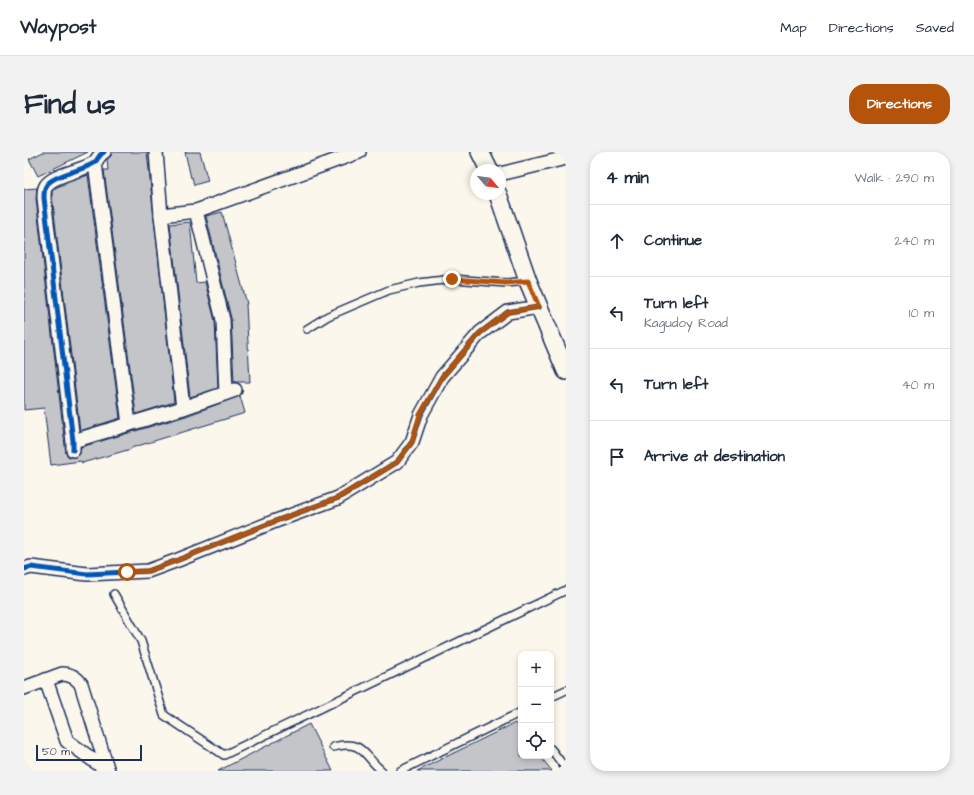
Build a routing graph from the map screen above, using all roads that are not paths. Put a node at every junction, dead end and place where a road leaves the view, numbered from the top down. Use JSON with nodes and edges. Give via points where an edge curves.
{"nodes":[{"id":1,"x":104,"y":152,"type":"edge"},
{"id":2,"x":156,"y":152,"type":"edge"},
{"id":3,"x":359,"y":152,"type":"edge"},
{"id":4,"x":480,"y":152,"type":"edge"},
{"id":5,"x":566,"y":158,"type":"edge"},
{"id":6,"x":94,"y":163,"type":"junction"},
{"id":7,"x":485,"y":164,"type":"edge"},
{"id":8,"x":506,"y":173,"type":"edge"},
{"id":9,"x":500,"y":200,"type":"edge"},
{"id":10,"x":196,"y":210,"type":"junction"},
{"id":11,"x":161,"y":215,"type":"junction"},
{"id":12,"x":528,"y":281,"type":"junction"},
{"id":13,"x":539,"y":307,"type":"junction"},
{"id":14,"x":307,"y":329,"type":"dead end"},
{"id":15,"x":566,"y":371,"type":"edge"},
{"id":16,"x":183,"y":408,"type":"junction"},
{"id":17,"x":129,"y":424,"type":"junction"},
{"id":18,"x":24,"y":569,"type":"edge"},
{"id":19,"x":566,"y":590,"type":"edge"},
{"id":20,"x":114,"y":594,"type":"dead end"},
{"id":21,"x":46,"y":680,"type":"junction"},
{"id":22,"x":24,"y":688,"type":"edge"},
{"id":23,"x":566,"y":690,"type":"edge"},
{"id":24,"x":554,"y":696,"type":"edge"},
{"id":25,"x":518,"y":713,"type":"edge"},
{"id":26,"x":333,"y":747,"type":"dead end"},
{"id":27,"x":554,"y":754,"type":"edge"},
{"id":28,"x":566,"y":769,"type":"edge"},
{"id":29,"x":108,"y":771,"type":"edge"},
{"id":30,"x":382,"y":771,"type":"edge"},
{"id":31,"x":400,"y":771,"type":"edge"}],
"edges":[{"from":1,"to":6,"type":"street"},
{"from":2,"to":11,"type":"street"},
{"from":3,"to":10,"type":"street"},
{"from":4,"to":7,"type":"street"},
{"from":5,"to":8,"type":"street"},
{"from":6,"to":17,"type":"street"},
{"from":6,"to":17,"type":"street","via":[[56,179],[44,188],[73,446]]},
{"from":9,"to":12,"type":"street"},
{"from":10,"to":11,"type":"street"},
{"from":10,"to":16,"type":"street","via":[[223,320],[230,392]]},
{"from":11,"to":16,"type":"street"},
{"from":12,"to":13,"type":"street"},
{"from":12,"to":14,"type":"lane","via":[[506,283],[452,279],[419,283],[389,290],[328,316]]},
{"from":13,"to":15,"type":"street"},
{"from":13,"to":18,"type":"street","via":[[508,312],[480,333],[442,377],[420,415],[412,442],[397,462],[338,498],[148,571],[87,574],[31,567]]},
{"from":16,"to":17,"type":"street"},
{"from":19,"to":20,"type":"lane","via":[[224,755],[164,716],[141,641]]},
{"from":21,"to":22,"type":"street"},
{"from":21,"to":29,"type":"street","via":[[67,741]]},
{"from":21,"to":29,"type":"street","via":[[68,674],[81,684]]},
{"from":23,"to":24,"type":"lane"},
{"from":25,"to":31,"type":"lane"},
{"from":26,"to":30,"type":"lane","via":[[344,744],[357,745]]},
{"from":27,"to":28,"type":"lane"}]}
